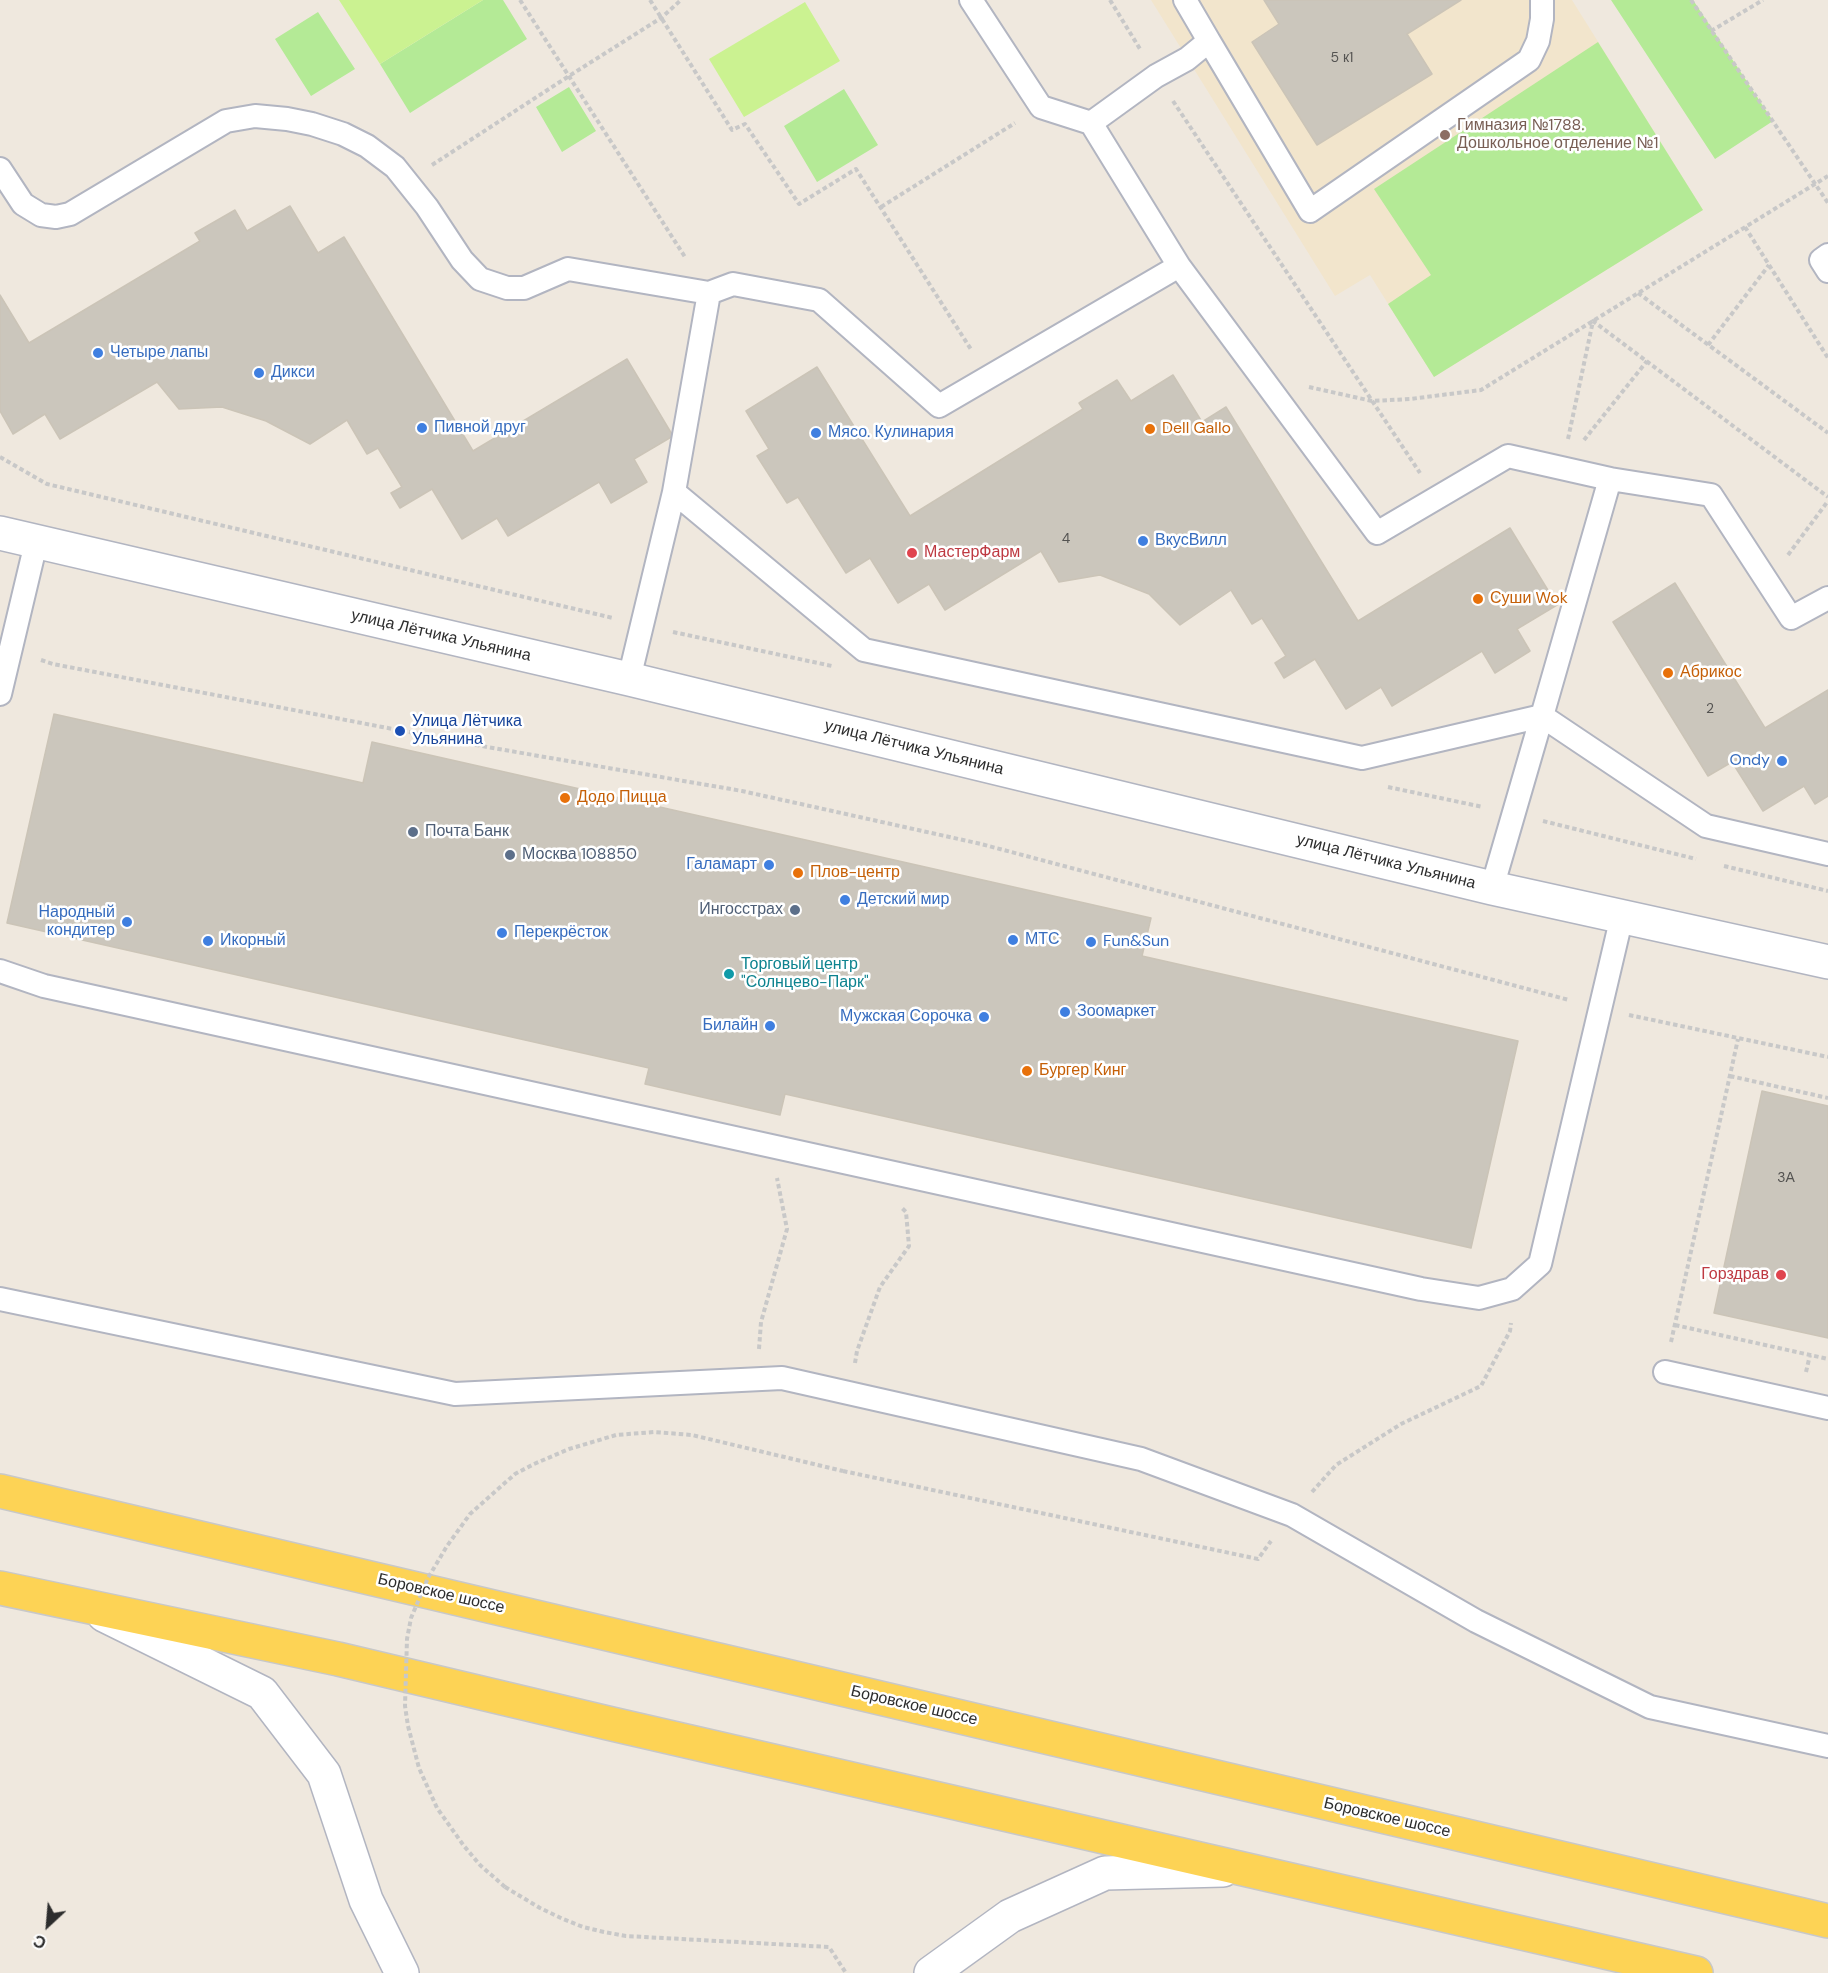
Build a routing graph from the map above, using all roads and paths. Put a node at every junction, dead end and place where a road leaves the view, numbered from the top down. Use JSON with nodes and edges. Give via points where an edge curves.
{"nodes":[{"id":1,"x":520,"y":0,"type":"edge"},
{"id":2,"x":650,"y":0,"type":"edge"},
{"id":3,"x":681,"y":0,"type":"edge"},
{"id":4,"x":971,"y":0,"type":"edge"},
{"id":5,"x":1110,"y":0,"type":"edge"},
{"id":6,"x":1185,"y":0,"type":"edge"},
{"id":7,"x":1542,"y":0,"type":"edge"},
{"id":8,"x":1691,"y":0,"type":"edge"},
{"id":9,"x":1763,"y":0,"type":"edge"},
{"id":10,"x":661,"y":18,"type":"junction"},
{"id":11,"x":1712,"y":31,"type":"junction"},
{"id":12,"x":1209,"y":41,"type":"junction"},
{"id":13,"x":569,"y":76,"type":"junction"},
{"id":14,"x":1156,"y":76,"type":"junction"},
{"id":15,"x":1041,"y":107,"type":"junction"},
{"id":16,"x":1091,"y":123,"type":"junction"},
{"id":17,"x":0,"y":169,"type":"edge"},
{"id":18,"x":1828,"y":176,"type":"edge"},
{"id":19,"x":407,"y":182,"type":"junction"},
{"id":20,"x":1815,"y":184,"type":"junction"},
{"id":21,"x":1828,"y":203,"type":"edge"},
{"id":22,"x":881,"y":207,"type":"junction"},
{"id":23,"x":1745,"y":227,"type":"junction"},
{"id":24,"x":1828,"y":255,"type":"edge"},
{"id":25,"x":1769,"y":265,"type":"junction"},
{"id":26,"x":1179,"y":266,"type":"junction"},
{"id":27,"x":1828,"y":271,"type":"edge"},
{"id":28,"x":709,"y":293,"type":"junction"},
{"id":29,"x":1638,"y":293,"type":"junction"},
{"id":30,"x":1593,"y":321,"type":"junction"},
{"id":31,"x":1708,"y":345,"type":"junction"},
{"id":32,"x":1828,"y":358,"type":"edge"},
{"id":33,"x":1647,"y":361,"type":"junction"},
{"id":34,"x":989,"y":377,"type":"junction"},
{"id":35,"x":1261,"y":377,"type":"junction"},
{"id":36,"x":1372,"y":401,"type":"junction"},
{"id":37,"x":1828,"y":433,"type":"edge"},
{"id":38,"x":0,"y":457,"type":"edge"},
{"id":39,"x":1562,"y":469,"type":"junction"},
{"id":40,"x":1610,"y":479,"type":"junction"},
{"id":41,"x":47,"y":484,"type":"dead end"},
{"id":42,"x":674,"y":492,"type":"junction"},
{"id":43,"x":1437,"y":498,"type":"junction"},
{"id":44,"x":1828,"y":499,"type":"edge"},
{"id":45,"x":0,"y":533,"type":"edge"},
{"id":46,"x":36,"y":543,"type":"junction"},
{"id":47,"x":1768,"y":582,"type":"junction"},
{"id":48,"x":1828,"y":598,"type":"edge"},
{"id":49,"x":11,"y":645,"type":"junction"},
{"id":50,"x":629,"y":679,"type":"junction"},
{"id":51,"x":0,"y":694,"type":"edge"},
{"id":52,"x":1542,"y":716,"type":"junction"},
{"id":53,"x":1828,"y":854,"type":"edge"},
{"id":54,"x":1492,"y":888,"type":"junction"},
{"id":55,"x":1622,"y":916,"type":"junction"},
{"id":56,"x":1828,"y":962,"type":"edge"},
{"id":57,"x":0,"y":971,"type":"edge"},
{"id":58,"x":1600,"y":1008,"type":"junction"},
{"id":59,"x":1738,"y":1038,"type":"junction"},
{"id":60,"x":1828,"y":1057,"type":"edge"},
{"id":61,"x":1730,"y":1076,"type":"junction"},
{"id":62,"x":1828,"y":1098,"type":"edge"},
{"id":63,"x":770,"y":1146,"type":"junction"},
{"id":64,"x":867,"y":1168,"type":"junction"},
{"id":65,"x":1512,"y":1289,"type":"junction"},
{"id":66,"x":0,"y":1299,"type":"edge"},
{"id":67,"x":1675,"y":1325,"type":"junction"},
{"id":68,"x":1828,"y":1359,"type":"edge"},
{"id":69,"x":1665,"y":1372,"type":"joint"},
{"id":70,"x":757,"y":1380,"type":"junction"},
{"id":71,"x":850,"y":1394,"type":"junction"},
{"id":72,"x":1828,"y":1408,"type":"edge"},
{"id":73,"x":0,"y":1491,"type":"edge"},
{"id":74,"x":1292,"y":1515,"type":"junction"},
{"id":75,"x":0,"y":1587,"type":"edge"},
{"id":76,"x":80,"y":1604,"type":"junction"},
{"id":77,"x":1828,"y":1746,"type":"edge"},
{"id":78,"x":1244,"y":1869,"type":"junction"},
{"id":79,"x":1828,"y":1921,"type":"edge"},
{"id":80,"x":402,"y":1973,"type":"edge"},
{"id":81,"x":846,"y":1973,"type":"edge"},
{"id":82,"x":931,"y":1973,"type":"edge"},
{"id":83,"x":1696,"y":1973,"type":"edge"}],
"edges":[{"from":1,"to":13,"type":"path"},
{"from":2,"to":10,"type":"path"},
{"from":3,"to":10,"type":"path"},
{"from":4,"to":15,"type":"lane"},
{"from":5,"to":14,"type":"path"},
{"from":6,"to":12,"type":"lane"},
{"from":7,"to":12,"type":"lane","via":[[1538,41],[1529,60],[1310,211]]},
{"from":8,"to":11,"type":"path"},
{"from":9,"to":11,"type":"path"},
{"from":10,"to":13,"type":"path"},
{"from":10,"to":22,"type":"path","via":[[732,130],[745,124],[799,204],[856,169]]},
{"from":11,"to":20,"type":"path"},
{"from":12,"to":14,"type":"lane"},
{"from":13,"to":19,"type":"path"},
{"from":13,"to":28,"type":"path"},
{"from":14,"to":16,"type":"lane"},
{"from":14,"to":36,"type":"path"},
{"from":15,"to":16,"type":"lane"},
{"from":15,"to":22,"type":"path"},
{"from":16,"to":26,"type":"lane"},
{"from":17,"to":19,"type":"lane","via":[[23,204],[41,215],[56,217],[70,214],[226,121],[255,116],[312,124],[343,134],[395,167]]},
{"from":18,"to":20,"type":"path"},
{"from":19,"to":28,"type":"lane","via":[[480,279],[507,288],[524,288],[568,269]]},
{"from":20,"to":21,"type":"path"},
{"from":20,"to":23,"type":"path"},
{"from":22,"to":34,"type":"path"},
{"from":23,"to":25,"type":"path"},
{"from":23,"to":29,"type":"path"},
{"from":24,"to":27,"type":"lane","via":[[1821,260]]},
{"from":25,"to":31,"type":"path"},
{"from":25,"to":32,"type":"path"},
{"from":26,"to":34,"type":"lane"},
{"from":26,"to":35,"type":"lane"},
{"from":28,"to":34,"type":"lane","via":[[733,284],[819,300],[939,406]]},
{"from":28,"to":42,"type":"lane"},
{"from":29,"to":30,"type":"path"},
{"from":29,"to":31,"type":"path"},
{"from":30,"to":33,"type":"path"},
{"from":30,"to":36,"type":"path","via":[[1481,390]]},
{"from":30,"to":39,"type":"path"},
{"from":31,"to":37,"type":"path"},
{"from":33,"to":39,"type":"path"},
{"from":33,"to":44,"type":"path"},
{"from":35,"to":36,"type":"path"},
{"from":35,"to":43,"type":"lane","via":[[1377,533]]},
{"from":36,"to":43,"type":"path"},
{"from":38,"to":41,"type":"path"},
{"from":39,"to":40,"type":"lane"},
{"from":39,"to":43,"type":"lane","via":[[1508,456]]},
{"from":40,"to":47,"type":"lane","via":[[1711,495]]},
{"from":40,"to":52,"type":"lane"},
{"from":42,"to":50,"type":"lane"},
{"from":42,"to":52,"type":"lane","via":[[864,650],[1362,758]]},
{"from":44,"to":47,"type":"path"},
{"from":45,"to":46,"type":"street","name":"улица Лётчика Ульянина"},
{"from":46,"to":49,"type":"lane"},
{"from":46,"to":50,"type":"street","name":"улица Лётчика Ульянина"},
{"from":47,"to":48,"type":"lane","via":[[1791,618]]},
{"from":49,"to":51,"type":"lane"},
{"from":49,"to":58,"type":"path","via":[[53,664],[742,791],[981,844]]},
{"from":50,"to":54,"type":"street","name":"улица Лётчика Ульянина"},
{"from":52,"to":53,"type":"lane","via":[[1706,826]]},
{"from":52,"to":54,"type":"lane"},
{"from":54,"to":55,"type":"street","name":"улица Лётчика Ульянина"},
{"from":55,"to":56,"type":"street","name":"улица Лётчика Ульянина"},
{"from":55,"to":58,"type":"lane"},
{"from":57,"to":63,"type":"lane","via":[[44,986]]},
{"from":58,"to":59,"type":"path"},
{"from":58,"to":65,"type":"lane","via":[[1540,1264]]},
{"from":59,"to":60,"type":"path"},
{"from":59,"to":61,"type":"path"},
{"from":61,"to":62,"type":"path"},
{"from":61,"to":67,"type":"path"},
{"from":63,"to":64,"type":"lane"},
{"from":63,"to":70,"type":"path","via":[[787,1229],[761,1322]]},
{"from":64,"to":65,"type":"lane","via":[[1421,1290],[1479,1298]]},
{"from":64,"to":71,"type":"path","via":[[906,1212],[909,1246],[880,1287],[857,1351]]},
{"from":65,"to":74,"type":"path","via":[[1510,1331],[1481,1386],[1401,1424],[1336,1465]]},
{"from":66,"to":70,"type":"lane","via":[[455,1394]]},
{"from":67,"to":68,"type":"path"},
{"from":67,"to":69,"type":"path"},
{"from":69,"to":72,"type":"lane"},
{"from":70,"to":71,"type":"lane","via":[[782,1378]]},
{"from":71,"to":74,"type":"lane","via":[[1141,1459]]},
{"from":73,"to":79,"type":"main road","name":"Боровское шоссе"},
{"from":74,"to":77,"type":"lane","via":[[1476,1621],[1650,1707]]},
{"from":74,"to":81,"type":"path","bridge":true,"via":[[1258,1559],[843,1471],[693,1435],[654,1432],[616,1435],[534,1464],[515,1474],[470,1514],[428,1578],[411,1618],[405,1706],[419,1768],[437,1808],[464,1846],[505,1887],[583,1927],[627,1936],[829,1947]]},
{"from":75,"to":76,"type":"main road"},
{"from":76,"to":78,"type":"main road","via":[[338,1659]]},
{"from":76,"to":80,"type":"street","via":[[262,1693],[324,1774],[366,1900]]},
{"from":78,"to":82,"type":"street","via":[[1105,1873],[1010,1916]]},
{"from":78,"to":83,"type":"main road"}]}
